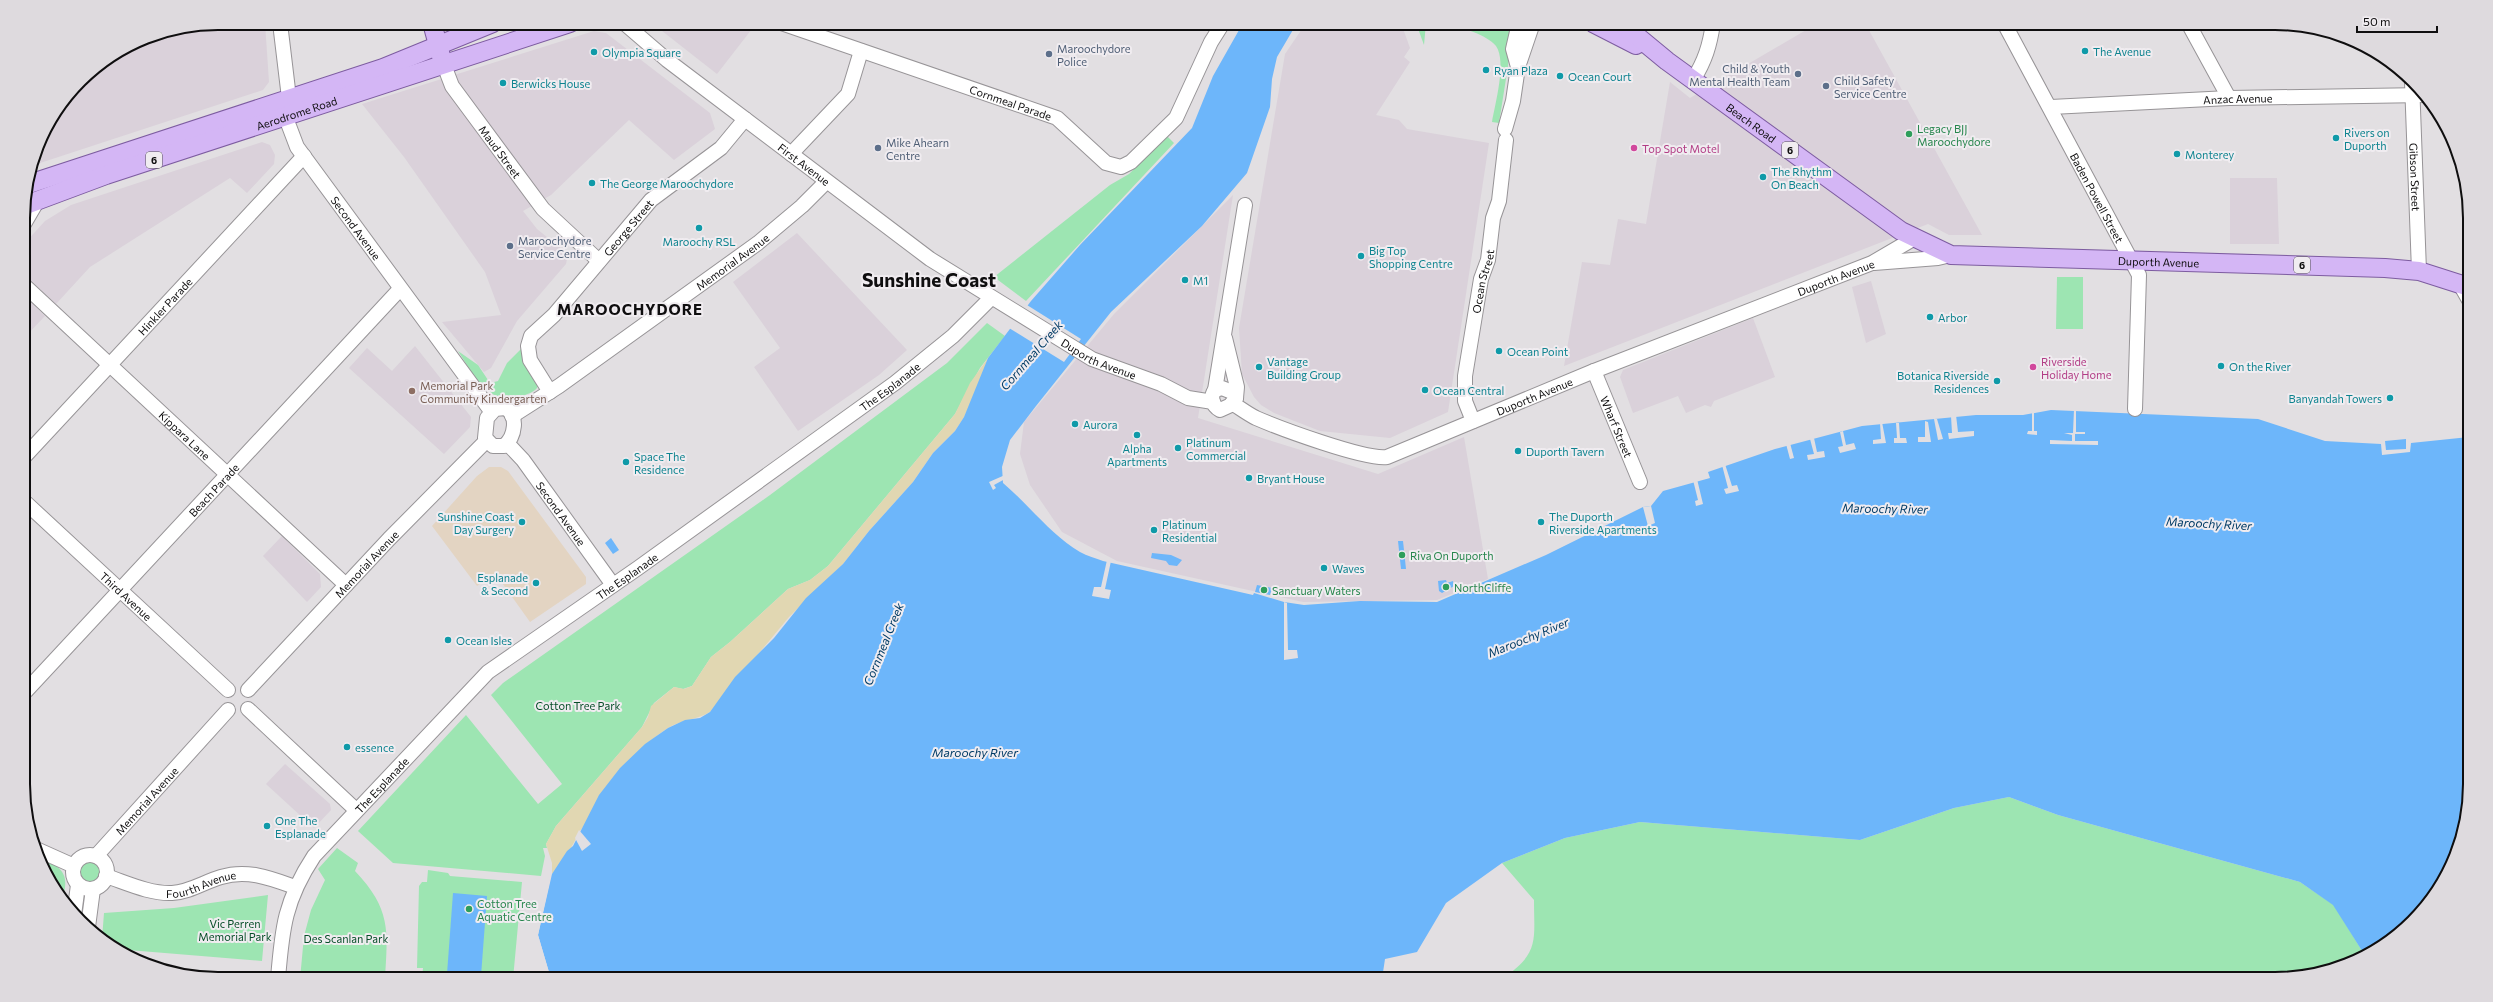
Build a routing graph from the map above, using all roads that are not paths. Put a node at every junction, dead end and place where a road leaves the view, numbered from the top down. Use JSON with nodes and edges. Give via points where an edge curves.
{"nodes":[{"id":1,"x":281,"y":30,"type":"edge"},
{"id":2,"x":434,"y":30,"type":"edge"},
{"id":3,"x":476,"y":30,"type":"edge"},
{"id":4,"x":549,"y":30,"type":"edge"},
{"id":5,"x":632,"y":30,"type":"edge"},
{"id":6,"x":801,"y":30,"type":"edge"},
{"id":7,"x":1215,"y":30,"type":"edge"},
{"id":8,"x":1218,"y":30,"type":"edge"},
{"id":9,"x":1517,"y":30,"type":"edge"},
{"id":10,"x":1531,"y":30,"type":"edge"},
{"id":11,"x":1606,"y":30,"type":"edge"},
{"id":12,"x":1629,"y":30,"type":"edge"},
{"id":13,"x":1712,"y":30,"type":"edge"},
{"id":14,"x":2008,"y":30,"type":"edge"},
{"id":15,"x":2192,"y":30,"type":"edge"},
{"id":16,"x":1212,"y":40,"type":"junction"},
{"id":17,"x":438,"y":45,"type":"junction"},
{"id":18,"x":861,"y":51,"type":"junction"},
{"id":19,"x":1667,"y":61,"type":"junction"},
{"id":20,"x":444,"y":65,"type":"junction"},
{"id":21,"x":1518,"y":67,"type":"junction"},
{"id":22,"x":1693,"y":80,"type":"junction"},
{"id":23,"x":2413,"y":90,"type":"edge"},
{"id":24,"x":2416,"y":94,"type":"edge"},
{"id":25,"x":289,"y":98,"type":"junction"},
{"id":26,"x":2229,"y":98,"type":"junction"},
{"id":27,"x":2051,"y":107,"type":"junction"},
{"id":28,"x":286,"y":118,"type":"junction"},
{"id":29,"x":745,"y":119,"type":"junction"},
{"id":30,"x":791,"y":154,"type":"junction"},
{"id":31,"x":304,"y":156,"type":"junction"},
{"id":32,"x":34,"y":182,"type":"edge"},
{"id":33,"x":826,"y":182,"type":"junction"},
{"id":34,"x":31,"y":203,"type":"edge"},
{"id":35,"x":1245,"y":205,"type":"dead end"},
{"id":36,"x":1913,"y":238,"type":"junction"},
{"id":37,"x":1951,"y":255,"type":"junction"},
{"id":38,"x":599,"y":261,"type":"junction"},
{"id":39,"x":2132,"y":261,"type":"junction"},
{"id":40,"x":1872,"y":263,"type":"junction"},
{"id":41,"x":2419,"y":271,"type":"junction"},
{"id":42,"x":400,"y":289,"type":"junction"},
{"id":43,"x":2463,"y":290,"type":"edge"},
{"id":44,"x":30,"y":291,"type":"edge"},
{"id":45,"x":991,"y":298,"type":"junction"},
{"id":46,"x":1225,"y":338,"type":"junction"},
{"id":47,"x":109,"y":364,"type":"junction"},
{"id":48,"x":1594,"y":371,"type":"junction"},
{"id":49,"x":550,"y":392,"type":"junction"},
{"id":50,"x":1214,"y":396,"type":"junction"},
{"id":51,"x":1234,"y":401,"type":"junction"},
{"id":52,"x":2135,"y":409,"type":"dead end"},
{"id":53,"x":491,"y":411,"type":"junction"},
{"id":54,"x":512,"y":416,"type":"junction"},
{"id":55,"x":1473,"y":421,"type":"junction"},
{"id":56,"x":487,"y":440,"type":"junction"},
{"id":57,"x":507,"y":443,"type":"junction"},
{"id":58,"x":30,"y":451,"type":"edge"},
{"id":59,"x":228,"y":475,"type":"junction"},
{"id":60,"x":1640,"y":482,"type":"dead end"},
{"id":61,"x":30,"y":507,"type":"edge"},
{"id":62,"x":346,"y":585,"type":"junction"},
{"id":63,"x":614,"y":585,"type":"junction"},
{"id":64,"x":120,"y":590,"type":"junction"},
{"id":65,"x":30,"y":687,"type":"edge"},
{"id":66,"x":228,"y":690,"type":"junction"},
{"id":67,"x":248,"y":690,"type":"junction"},
{"id":68,"x":228,"y":710,"type":"junction"},
{"id":69,"x":248,"y":710,"type":"junction"},
{"id":70,"x":356,"y":810,"type":"junction"},
{"id":71,"x":43,"y":852,"type":"edge"},
{"id":72,"x":96,"y":856,"type":"junction"},
{"id":73,"x":74,"y":866,"type":"junction"},
{"id":74,"x":106,"y":876,"type":"junction"},
{"id":75,"x":78,"y":885,"type":"junction"},
{"id":76,"x":295,"y":888,"type":"junction"},
{"id":77,"x":92,"y":889,"type":"junction"},
{"id":78,"x":75,"y":906,"type":"edge"},
{"id":79,"x":89,"y":920,"type":"edge"},
{"id":80,"x":279,"y":972,"type":"edge"}],
"edges":[{"from":1,"to":25,"type":"street","name":"Second Avenue"},
{"from":2,"to":17,"type":"main road","name":"Maud Street"},
{"from":3,"to":17,"type":"main road","name":"Aerodrome Road","number":"6"},
{"from":4,"to":20,"type":"main road","name":"Aerodrome Road","number":"6"},
{"from":5,"to":29,"type":"street","name":"First Avenue"},
{"from":6,"to":18,"type":"street","name":"Cornmeal Parade"},
{"from":7,"to":16,"type":"street","name":"Cornmeal Parade"},
{"from":8,"to":16,"type":"street","name":"Cornmeal Parade"},
{"from":9,"to":21,"type":"street","name":"Ocean Street","via":[[1513,49]]},
{"from":10,"to":21,"type":"street","name":"Ocean Street"},
{"from":11,"to":19,"type":"main road","name":"Beach Road","number":"6"},
{"from":12,"to":19,"type":"main road","name":"Beach Road","number":"6"},
{"from":13,"to":22,"type":"street","via":[[1709,49]]},
{"from":14,"to":27,"type":"street","name":"Baden Powell Street"},
{"from":15,"to":26,"type":"street"},
{"from":16,"to":18,"type":"street","name":"Cornmeal Parade","via":[[1176,118],[1131,162],[1121,167],[1106,162],[1057,118]]},
{"from":17,"to":20,"type":"main road","name":"Maud Street"},
{"from":17,"to":25,"type":"main road","name":"Aerodrome Road","number":"6","via":[[384,68]]},
{"from":18,"to":30,"type":"street","via":[[848,94]]},
{"from":19,"to":22,"type":"main road","name":"Beach Road","number":"6"},
{"from":20,"to":28,"type":"main road","name":"Aerodrome Road","number":"6"},
{"from":20,"to":38,"type":"street","name":"Maud Street","via":[[452,86],[533,197]]},
{"from":21,"to":55,"type":"street","name":"Ocean Street","via":[[1506,134],[1499,201],[1488,260],[1481,279],[1465,376],[1465,401]]},
{"from":22,"to":36,"type":"main road","name":"Beach Road","number":"6"},
{"from":23,"to":26,"type":"street","name":"Anzac Avenue"},
{"from":24,"to":41,"type":"street","name":"Gibson Street"},
{"from":25,"to":28,"type":"street","name":"Second Avenue"},
{"from":25,"to":32,"type":"main road","name":"Aerodrome Road","number":"6"},
{"from":26,"to":27,"type":"street","name":"Anzac Avenue"},
{"from":27,"to":39,"type":"street","name":"Baden Powell Street"},
{"from":28,"to":31,"type":"street","name":"Second Avenue","via":[[294,141]]},
{"from":28,"to":34,"type":"main road","name":"Aerodrome Road","number":"6"},
{"from":29,"to":30,"type":"street","name":"First Avenue"},
{"from":29,"to":38,"type":"street","name":"George Street","via":[[721,148],[651,200]]},
{"from":30,"to":33,"type":"street","name":"First Avenue"},
{"from":31,"to":42,"type":"street","name":"Second Avenue"},
{"from":31,"to":47,"type":"street","name":"Hinkler Parade"},
{"from":33,"to":45,"type":"street","name":"First Avenue","via":[[904,241]]},
{"from":33,"to":49,"type":"street","name":"Memorial Avenue","via":[[771,233]]},
{"from":35,"to":46,"type":"street"},
{"from":36,"to":37,"type":"main road","name":"Duporth Avenue","number":"6"},
{"from":36,"to":40,"type":"street","name":"Duporth Avenue"},
{"from":37,"to":39,"type":"main road","name":"Duporth Avenue","number":"6"},
{"from":37,"to":40,"type":"street"},
{"from":38,"to":49,"type":"street","name":"George Street","via":[[529,341],[530,360]]},
{"from":39,"to":41,"type":"main road","name":"Duporth Avenue","number":"6"},
{"from":39,"to":52,"type":"street","name":"Baden Powell Street","via":[[2139,275]]},
{"from":40,"to":48,"type":"street","name":"Duporth Avenue"},
{"from":41,"to":43,"type":"main road","name":"Duporth Avenue","number":"6"},
{"from":42,"to":53,"type":"street","name":"Second Avenue"},
{"from":42,"to":59,"type":"street","name":"Beach Parade"},
{"from":44,"to":47,"type":"street","name":"Kippara Lane"},
{"from":45,"to":50,"type":"street","name":"Duporth Avenue","via":[[1102,363],[1164,385],[1185,397]]},
{"from":45,"to":63,"type":"street","name":"The Esplanade","via":[[952,336],[895,382]]},
{"from":46,"to":50,"type":"street","via":[[1220,352]]},
{"from":46,"to":51,"type":"street","via":[[1237,387]]},
{"from":47,"to":58,"type":"street","name":"Hinkler Parade"},
{"from":47,"to":59,"type":"street","name":"Kippara Lane"},
{"from":48,"to":55,"type":"street","name":"Duporth Avenue"},
{"from":48,"to":60,"type":"street","name":"Wharf Street"},
{"from":49,"to":54,"type":"street","name":"Memorial Avenue"},
{"from":50,"to":51,"type":"street","name":"Duporth Avenue","via":[[1228,390],[1234,393]]},
{"from":50,"to":51,"type":"street","via":[[1220,410]]},
{"from":51,"to":55,"type":"street","name":"Duporth Avenue","via":[[1266,422],[1362,455],[1381,458]]},
{"from":53,"to":54,"type":"street","via":[[505,408]]},
{"from":53,"to":56,"type":"street","via":[[485,423]]},
{"from":54,"to":57,"type":"street","via":[[513,432]]},
{"from":56,"to":57,"type":"street","via":[[493,446],[504,446]]},
{"from":56,"to":62,"type":"street","name":"Memorial Avenue"},
{"from":57,"to":63,"type":"street","name":"Second Avenue","via":[[523,460]]},
{"from":59,"to":62,"type":"street","name":"Kippara Lane"},
{"from":59,"to":64,"type":"street","name":"Beach Parade"},
{"from":61,"to":64,"type":"street","name":"Third Avenue"},
{"from":62,"to":67,"type":"street","name":"Memorial Avenue"},
{"from":63,"to":70,"type":"street","name":"The Esplanade","via":[[488,672]]},
{"from":64,"to":65,"type":"street","name":"Beach Parade"},
{"from":64,"to":66,"type":"street","name":"Third Avenue"},
{"from":66,"to":67,"type":"street","via":[[236,686]]},
{"from":66,"to":68,"type":"street","via":[[224,702]]},
{"from":67,"to":69,"type":"street","via":[[252,702]]},
{"from":68,"to":69,"type":"street","via":[[236,713]]},
{"from":68,"to":72,"type":"street","name":"Memorial Avenue"},
{"from":69,"to":70,"type":"street"},
{"from":70,"to":76,"type":"street","name":"The Esplanade","via":[[314,856]]},
{"from":71,"to":73,"type":"street"},
{"from":72,"to":73,"type":"street","via":[[81,858]]},
{"from":72,"to":74,"type":"street","via":[[104,862]]},
{"from":73,"to":75,"type":"street","via":[[73,876]]},
{"from":74,"to":76,"type":"street","name":"Fourth Avenue","via":[[159,893],[188,890],[221,877],[242,873],[258,874]]},
{"from":74,"to":77,"type":"street","via":[[101,885]]},
{"from":75,"to":77,"type":"street"},
{"from":75,"to":78,"type":"street"},
{"from":76,"to":80,"type":"street","name":"The Esplanade","via":[[286,910]]},
{"from":77,"to":79,"type":"street"}]}
